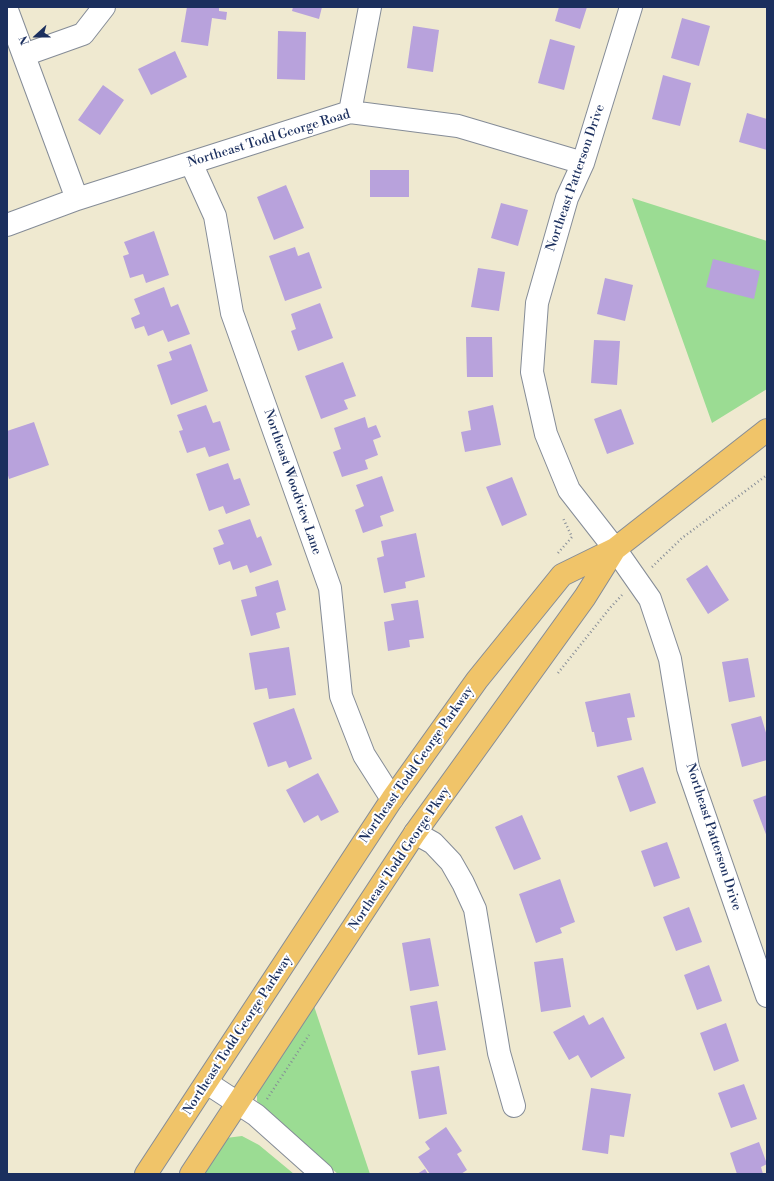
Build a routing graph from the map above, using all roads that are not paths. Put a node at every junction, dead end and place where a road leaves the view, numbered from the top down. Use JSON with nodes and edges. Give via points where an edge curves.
{"nodes":[{"id":1,"x":104,"y":7,"type":"edge"},
{"id":2,"x":370,"y":7,"type":"edge"},
{"id":3,"x":632,"y":7,"type":"edge"},
{"id":4,"x":7,"y":10,"type":"edge"},
{"id":5,"x":24,"y":55,"type":"junction"},
{"id":6,"x":350,"y":112,"type":"junction"},
{"id":7,"x":191,"y":163,"type":"junction"},
{"id":8,"x":583,"y":163,"type":"junction"},
{"id":9,"x":77,"y":199,"type":"junction"},
{"id":10,"x":7,"y":225,"type":"edge"},
{"id":11,"x":767,"y":430,"type":"edge"},
{"id":12,"x":615,"y":549,"type":"junction"},
{"id":13,"x":392,"y":799,"type":"junction"},
{"id":14,"x":415,"y":833,"type":"junction"},
{"id":15,"x":767,"y":996,"type":"edge"},
{"id":16,"x":207,"y":1083,"type":"junction"},
{"id":17,"x":238,"y":1102,"type":"junction"},
{"id":18,"x":514,"y":1106,"type":"dead end"},
{"id":19,"x":146,"y":1174,"type":"edge"},
{"id":20,"x":191,"y":1174,"type":"edge"},
{"id":21,"x":322,"y":1174,"type":"edge"}],
"edges":[{"from":1,"to":5,"type":"street","via":[[83,34]]},
{"from":2,"to":6,"type":"street"},
{"from":3,"to":8,"type":"street","name":"Northeast Patterson Drive"},
{"from":4,"to":5,"type":"street"},
{"from":5,"to":9,"type":"street"},
{"from":6,"to":7,"type":"street","name":"Northeast Todd George Road"},
{"from":6,"to":8,"type":"street","name":"Northeast Todd George Road","via":[[458,126]]},
{"from":7,"to":9,"type":"street","name":"Northeast Todd George Road"},
{"from":7,"to":13,"type":"street","name":"Northeast Woodview Lane","via":[[215,216],[232,313],[330,588],[341,696],[364,755]]},
{"from":8,"to":12,"type":"street","name":"Northeast Patterson Drive","via":[[567,198],[537,303],[532,372],[546,434],[569,490]]},
{"from":9,"to":10,"type":"street","name":"Northeast Todd George Road"},
{"from":11,"to":12,"type":"main road","name":"Northeast Todd George Parkway"},
{"from":12,"to":13,"type":"main road","name":"Northeast Todd George Parkway","via":[[562,575],[477,680]]},
{"from":12,"to":14,"type":"main road","name":"Northeast Todd George Pkwy","via":[[585,598]]},
{"from":12,"to":15,"type":"street","name":"Northeast Patterson Drive","via":[[650,599],[670,659],[688,768]]},
{"from":13,"to":16,"type":"main road","name":"Northeast Todd George Parkway"},
{"from":14,"to":17,"type":"main road","name":"Northeast Todd George Pkwy"},
{"from":14,"to":18,"type":"street","via":[[433,843],[451,862],[475,909],[499,1053]]},
{"from":16,"to":17,"type":"street"},
{"from":16,"to":19,"type":"main road","name":"Northeast Todd George Parkway"},
{"from":17,"to":20,"type":"main road","name":"Northeast Todd George Pkwy"},
{"from":17,"to":21,"type":"street"}]}
